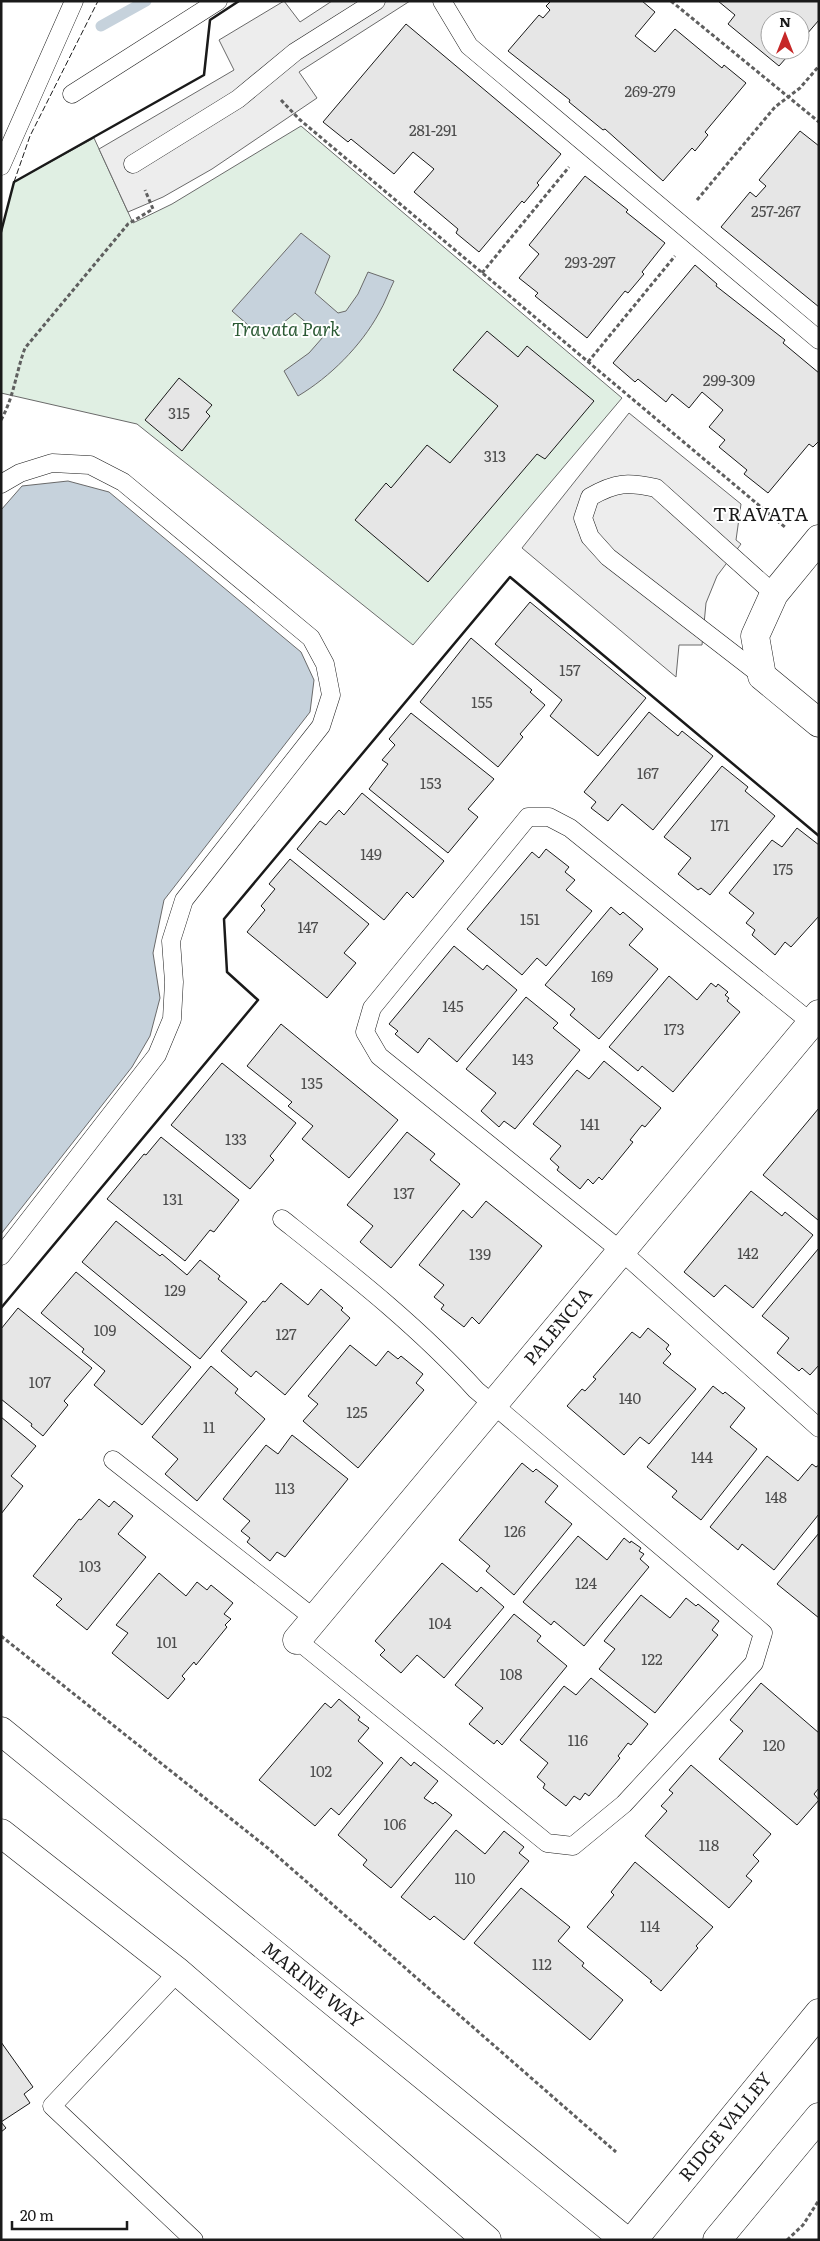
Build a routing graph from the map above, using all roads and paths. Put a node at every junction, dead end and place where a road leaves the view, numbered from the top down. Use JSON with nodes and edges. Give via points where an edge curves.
{"nodes":[{"id":1,"x":74,"y":1,"type":"edge"},
{"id":2,"x":218,"y":1,"type":"edge"},
{"id":3,"x":376,"y":1,"type":"edge"},
{"id":4,"x":442,"y":1,"type":"edge"},
{"id":5,"x":671,"y":1,"type":"edge"},
{"id":6,"x":262,"y":80,"type":"junction"},
{"id":7,"x":72,"y":94,"type":"dead end"},
{"id":8,"x":819,"y":122,"type":"edge"},
{"id":9,"x":588,"y":144,"type":"junction"},
{"id":10,"x":133,"y":164,"type":"joint"},
{"id":11,"x":1,"y":166,"type":"edge"},
{"id":12,"x":482,"y":273,"type":"junction"},
{"id":13,"x":819,"y":340,"type":"edge"},
{"id":14,"x":1,"y":420,"type":"edge"},
{"id":15,"x":1,"y":484,"type":"edge"},
{"id":16,"x":815,"y":544,"type":"edge"},
{"id":17,"x":774,"y":594,"type":"junction"},
{"id":18,"x":762,"y":676,"type":"junction"},
{"id":19,"x":819,"y":723,"type":"edge"},
{"id":20,"x":816,"y":1022,"type":"edge"},
{"id":21,"x":282,"y":1219,"type":"dead end"},
{"id":22,"x":621,"y":1251,"type":"junction"},
{"id":23,"x":1,"y":1256,"type":"edge"},
{"id":24,"x":494,"y":1405,"type":"junction"},
{"id":25,"x":819,"y":1428,"type":"edge"},
{"id":26,"x":113,"y":1460,"type":"dead end"},
{"id":27,"x":314,"y":1619,"type":"junction"},
{"id":28,"x":1,"y":1636,"type":"edge"},
{"id":29,"x":298,"y":1640,"type":"joint"},
{"id":30,"x":1,"y":1731,"type":"edge"},
{"id":31,"x":1,"y":1833,"type":"edge"},
{"id":32,"x":178,"y":1972,"type":"junction"},
{"id":33,"x":819,"y":2013,"type":"edge"},
{"id":34,"x":819,"y":2117,"type":"edge"},
{"id":35,"x":616,"y":2152,"type":"dead end"},
{"id":36,"x":819,"y":2200,"type":"edge"},
{"id":37,"x":194,"y":2240,"type":"edge"},
{"id":38,"x":488,"y":2240,"type":"edge"},
{"id":39,"x":625,"y":2240,"type":"edge"},
{"id":40,"x":633,"y":2240,"type":"edge"},
{"id":41,"x":717,"y":2240,"type":"edge"},
{"id":42,"x":787,"y":2240,"type":"edge"}],
"edges":[{"from":1,"to":11,"type":"lane"},
{"from":2,"to":7,"type":"lane"},
{"from":3,"to":6,"type":"lane","via":[[295,52]]},
{"from":4,"to":9,"type":"lane","via":[[470,46]]},
{"from":5,"to":8,"type":"path"},
{"from":6,"to":10,"type":"lane","via":[[238,99]]},
{"from":6,"to":12,"type":"path","via":[[299,119]]},
{"from":9,"to":12,"type":"path"},
{"from":9,"to":13,"type":"lane"},
{"from":10,"to":14,"type":"path","via":[[153,209],[128,224],[25,348],[10,403]]},
{"from":12,"to":16,"type":"path"},
{"from":15,"to":23,"type":"lane","via":[[20,473],[52,463],[90,465],[123,482],[311,638],[325,664],[331,695],[322,726],[184,900],[171,941],[172,1019],[158,1055]]},
{"from":16,"to":17,"type":"main road"},
{"from":17,"to":18,"type":"main road","via":[[755,636]]},
{"from":17,"to":18,"type":"lane","via":[[656,488],[630,482],[590,496],[583,518],[590,537],[608,557]]},
{"from":18,"to":19,"type":"main road"},
{"from":20,"to":22,"type":"main road","name":"PALENCIA"},
{"from":20,"to":22,"type":"lane","via":[[570,828],[549,817],[528,817],[372,1008],[365,1032],[379,1056]]},
{"from":21,"to":24,"type":"lane","via":[[389,1305]]},
{"from":22,"to":24,"type":"main road","name":"PALENCIA"},
{"from":22,"to":25,"type":"lane"},
{"from":24,"to":27,"type":"main road","name":"PALENCIA"},
{"from":24,"to":29,"type":"lane","via":[[763,1633],[754,1663],[624,1804],[573,1846],[547,1843]]},
{"from":26,"to":27,"type":"lane"},
{"from":27,"to":29,"type":"main road","name":"PALENCIA"},
{"from":28,"to":35,"type":"path","via":[[269,1850]]},
{"from":30,"to":39,"type":"main road","name":"MARINE WAY"},
{"from":31,"to":32,"type":"main road"},
{"from":32,"to":37,"type":"lane","via":[[52,2106]]},
{"from":32,"to":38,"type":"main road"},
{"from":33,"to":40,"type":"main road","name":"RIDGE VALLEY"},
{"from":34,"to":41,"type":"main road"},
{"from":36,"to":42,"type":"path","via":[[804,2225]]}]}
